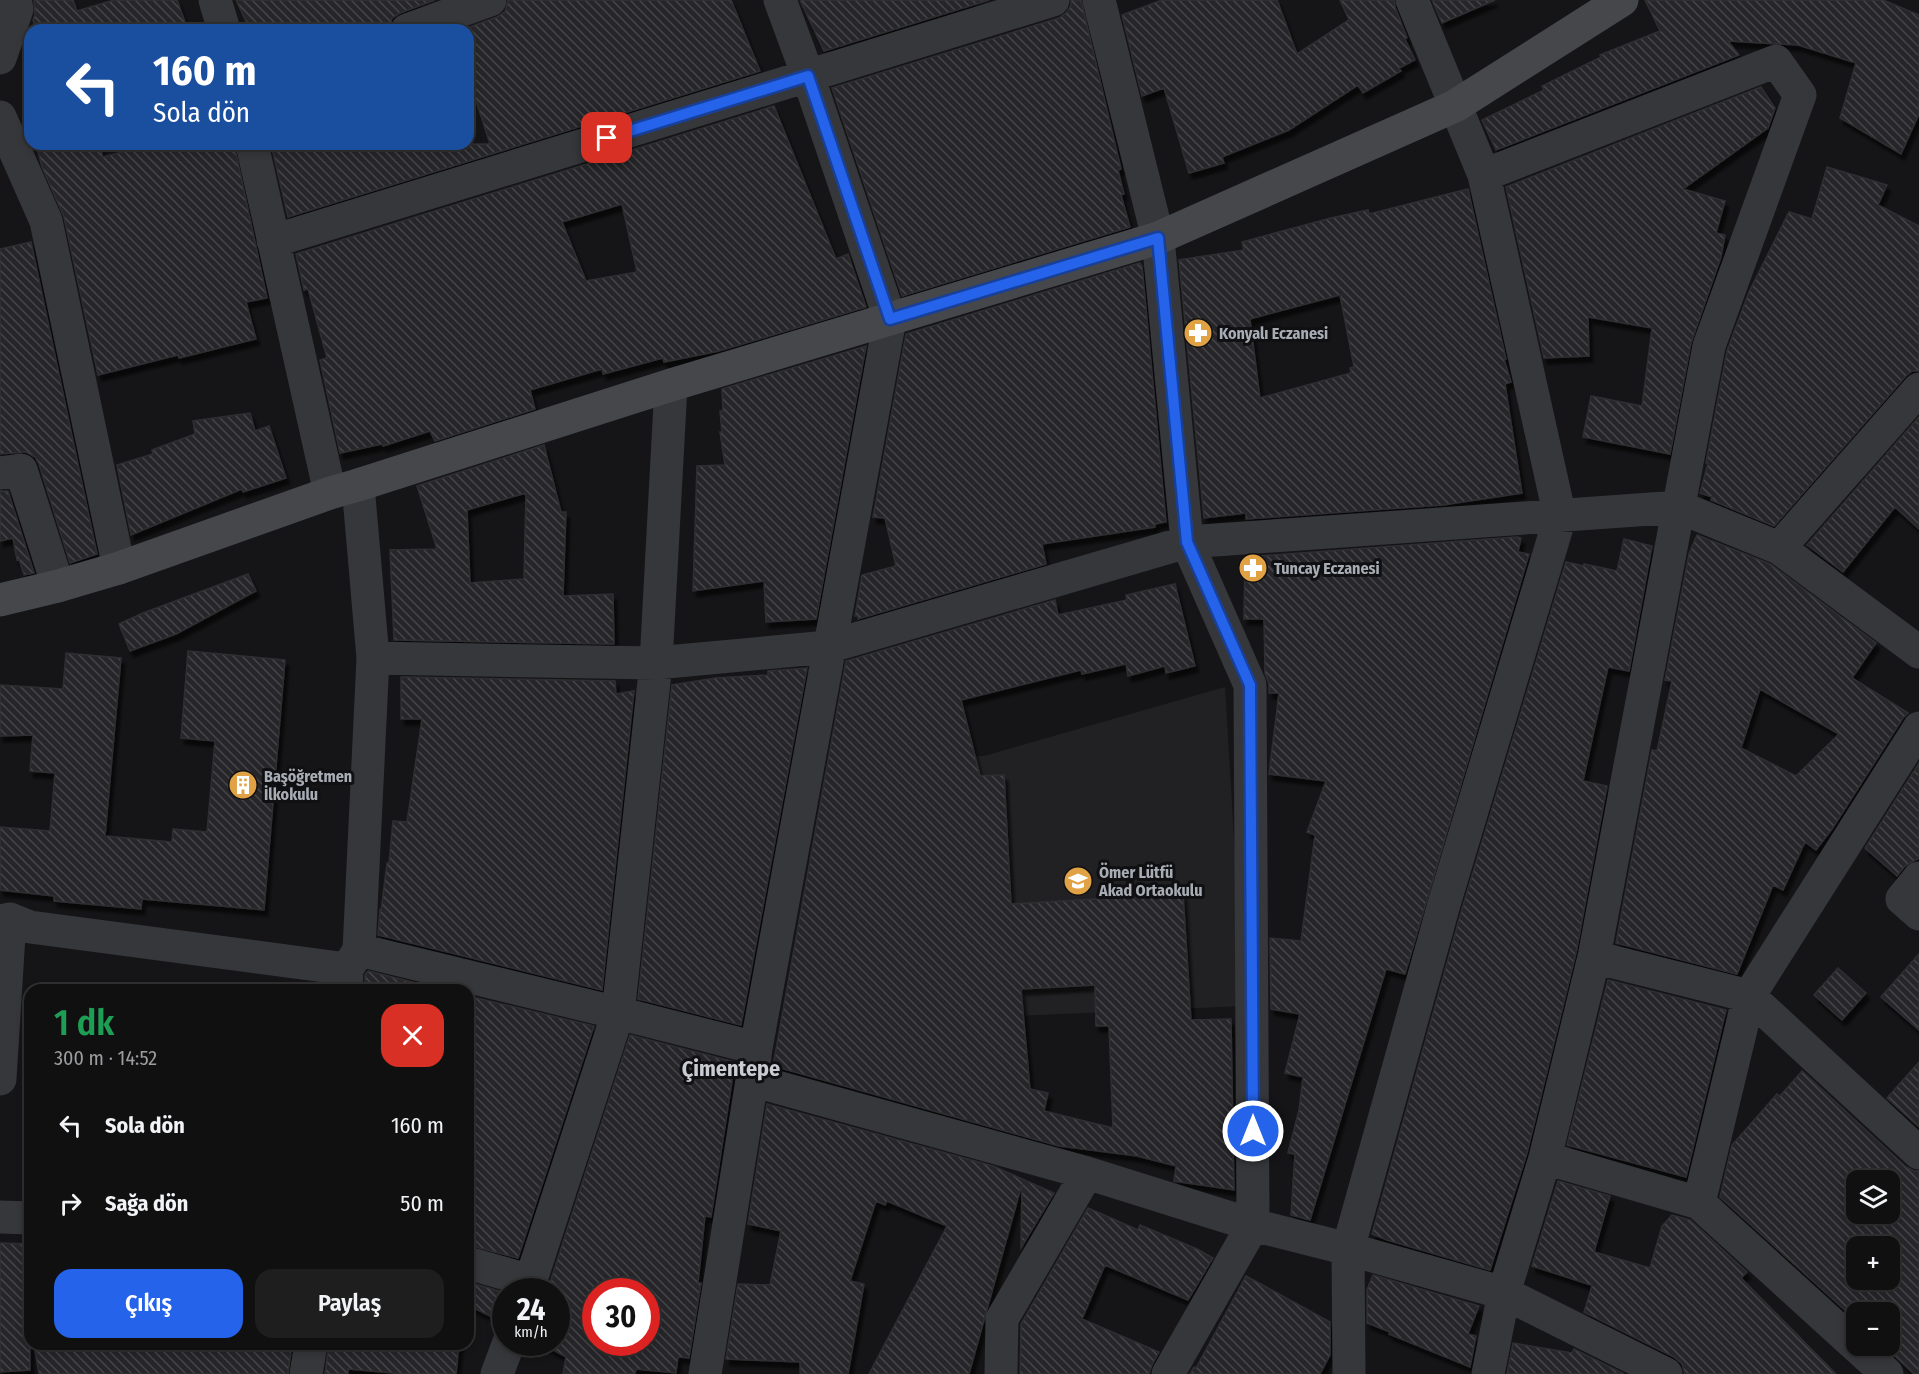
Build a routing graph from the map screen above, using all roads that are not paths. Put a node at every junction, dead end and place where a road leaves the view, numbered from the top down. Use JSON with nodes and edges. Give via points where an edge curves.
{"nodes":[{"id":1,"x":15,"y":0,"type":"edge"},
{"id":2,"x":215,"y":0,"type":"edge"},
{"id":3,"x":490,"y":0,"type":"edge"},
{"id":4,"x":780,"y":0,"type":"edge"},
{"id":5,"x":1053,"y":0,"type":"edge"},
{"id":6,"x":1099,"y":0,"type":"edge"},
{"id":7,"x":1412,"y":0,"type":"edge"},
{"id":8,"x":1622,"y":0,"type":"edge"},
{"id":9,"x":222,"y":24,"type":"edge"},
{"id":10,"x":424,"y":24,"type":"edge"},
{"id":11,"x":0,"y":58,"type":"edge"},
{"id":12,"x":808,"y":76,"type":"junction"},
{"id":13,"x":1455,"y":106,"type":"junction"},
{"id":14,"x":0,"y":117,"type":"edge"},
{"id":15,"x":253,"y":150,"type":"edge"},
{"id":16,"x":1484,"y":175,"type":"junction"},
{"id":17,"x":1158,"y":238,"type":"junction"},
{"id":18,"x":273,"y":241,"type":"junction"},
{"id":19,"x":890,"y":319,"type":"junction"},
{"id":20,"x":670,"y":385,"type":"junction"},
{"id":21,"x":1919,"y":389,"type":"edge"},
{"id":22,"x":0,"y":473,"type":"edge"},
{"id":23,"x":344,"y":489,"type":"junction"},
{"id":24,"x":1679,"y":507,"type":"junction"},
{"id":25,"x":1560,"y":516,"type":"junction"},
{"id":26,"x":1187,"y":542,"type":"junction"},
{"id":27,"x":1779,"y":548,"type":"junction"},
{"id":28,"x":119,"y":568,"type":"junction"},
{"id":29,"x":58,"y":586,"type":"junction"},
{"id":30,"x":0,"y":600,"type":"edge"},
{"id":31,"x":828,"y":647,"type":"junction"},
{"id":32,"x":1919,"y":652,"type":"edge"},
{"id":33,"x":373,"y":658,"type":"junction"},
{"id":34,"x":656,"y":663,"type":"junction"},
{"id":35,"x":1919,"y":728,"type":"edge"},
{"id":36,"x":1919,"y":878,"type":"edge"},
{"id":37,"x":1919,"y":914,"type":"edge"},
{"id":38,"x":5,"y":920,"type":"edge"},
{"id":39,"x":1594,"y":957,"type":"junction"},
{"id":40,"x":350,"y":970,"type":"edge"},
{"id":41,"x":437,"y":984,"type":"edge"},
{"id":42,"x":474,"y":990,"type":"edge"},
{"id":43,"x":1749,"y":996,"type":"junction"},
{"id":44,"x":618,"y":1013,"type":"junction"},
{"id":45,"x":754,"y":1064,"type":"junction"},
{"id":46,"x":0,"y":1079,"type":"edge"},
{"id":47,"x":1919,"y":1153,"type":"edge"},
{"id":48,"x":1545,"y":1158,"type":"junction"},
{"id":49,"x":1087,"y":1173,"type":"junction"},
{"id":50,"x":1699,"y":1203,"type":"junction"},
{"id":51,"x":0,"y":1217,"type":"edge"},
{"id":52,"x":24,"y":1218,"type":"edge"},
{"id":53,"x":1253,"y":1225,"type":"junction"},
{"id":54,"x":1348,"y":1249,"type":"junction"},
{"id":55,"x":474,"y":1265,"type":"edge"},
{"id":56,"x":508,"y":1278,"type":"edge"},
{"id":57,"x":532,"y":1278,"type":"edge"},
{"id":58,"x":1504,"y":1293,"type":"junction"},
{"id":59,"x":310,"y":1350,"type":"edge"},
{"id":60,"x":503,"y":1356,"type":"edge"},
{"id":61,"x":306,"y":1374,"type":"edge"},
{"id":62,"x":497,"y":1374,"type":"edge"},
{"id":63,"x":705,"y":1374,"type":"edge"},
{"id":64,"x":1000,"y":1374,"type":"edge"},
{"id":65,"x":1168,"y":1374,"type":"edge"},
{"id":66,"x":1349,"y":1374,"type":"edge"},
{"id":67,"x":1488,"y":1374,"type":"edge"},
{"id":68,"x":1666,"y":1374,"type":"edge"},
{"id":69,"x":1887,"y":1374,"type":"edge"}],
"edges":[{"from":1,"to":11,"type":"street","via":[[17,9]]},
{"from":2,"to":9,"type":"street"},
{"from":3,"to":10,"type":"street"},
{"from":4,"to":12,"type":"street"},
{"from":5,"to":12,"type":"street"},
{"from":6,"to":17,"type":"street"},
{"from":7,"to":13,"type":"street"},
{"from":8,"to":13,"type":"street"},
{"from":12,"to":18,"type":"street"},
{"from":12,"to":19,"type":"street"},
{"from":13,"to":16,"type":"street"},
{"from":13,"to":17,"type":"street"},
{"from":14,"to":28,"type":"street","via":[[46,221]]},
{"from":15,"to":18,"type":"street"},
{"from":16,"to":24,"type":"street","via":[[1776,61],[1800,95],[1709,346]]},
{"from":16,"to":25,"type":"street"},
{"from":17,"to":19,"type":"street"},
{"from":17,"to":26,"type":"street"},
{"from":18,"to":23,"type":"street"},
{"from":19,"to":20,"type":"street"},
{"from":19,"to":31,"type":"street"},
{"from":20,"to":23,"type":"street"},
{"from":20,"to":34,"type":"street"},
{"from":21,"to":27,"type":"street"},
{"from":22,"to":29,"type":"street","via":[[21,470]]},
{"from":23,"to":28,"type":"street"},
{"from":23,"to":33,"type":"street"},
{"from":24,"to":25,"type":"street"},
{"from":24,"to":27,"type":"street"},
{"from":24,"to":39,"type":"street"},
{"from":25,"to":26,"type":"street"},
{"from":25,"to":54,"type":"street","via":[[1444,904]]},
{"from":26,"to":31,"type":"street"},
{"from":26,"to":53,"type":"street","via":[[1250,685]]},
{"from":27,"to":32,"type":"street"},
{"from":28,"to":29,"type":"street"},
{"from":29,"to":30,"type":"street"},
{"from":31,"to":34,"type":"street"},
{"from":31,"to":45,"type":"street"},
{"from":33,"to":34,"type":"street"},
{"from":33,"to":40,"type":"street"},
{"from":34,"to":44,"type":"street"},
{"from":35,"to":43,"type":"street"},
{"from":36,"to":37,"type":"street","via":[[1902,898]]},
{"from":38,"to":40,"type":"street","via":[[30,927]]},
{"from":38,"to":46,"type":"street"},
{"from":39,"to":43,"type":"street"},
{"from":39,"to":48,"type":"street"},
{"from":40,"to":41,"type":"street"},
{"from":42,"to":44,"type":"street"},
{"from":43,"to":47,"type":"street"},
{"from":43,"to":50,"type":"street"},
{"from":44,"to":45,"type":"street"},
{"from":44,"to":57,"type":"street"},
{"from":45,"to":49,"type":"street"},
{"from":45,"to":63,"type":"street"},
{"from":48,"to":50,"type":"street"},
{"from":48,"to":58,"type":"street"},
{"from":49,"to":53,"type":"street"},
{"from":49,"to":64,"type":"street","via":[[1002,1319]]},
{"from":50,"to":69,"type":"street"},
{"from":51,"to":52,"type":"street"},
{"from":53,"to":54,"type":"street"},
{"from":53,"to":65,"type":"street"},
{"from":54,"to":58,"type":"street"},
{"from":54,"to":66,"type":"street"},
{"from":55,"to":56,"type":"street"},
{"from":58,"to":67,"type":"street"},
{"from":58,"to":68,"type":"street"},
{"from":59,"to":61,"type":"street"},
{"from":60,"to":62,"type":"street"}]}
